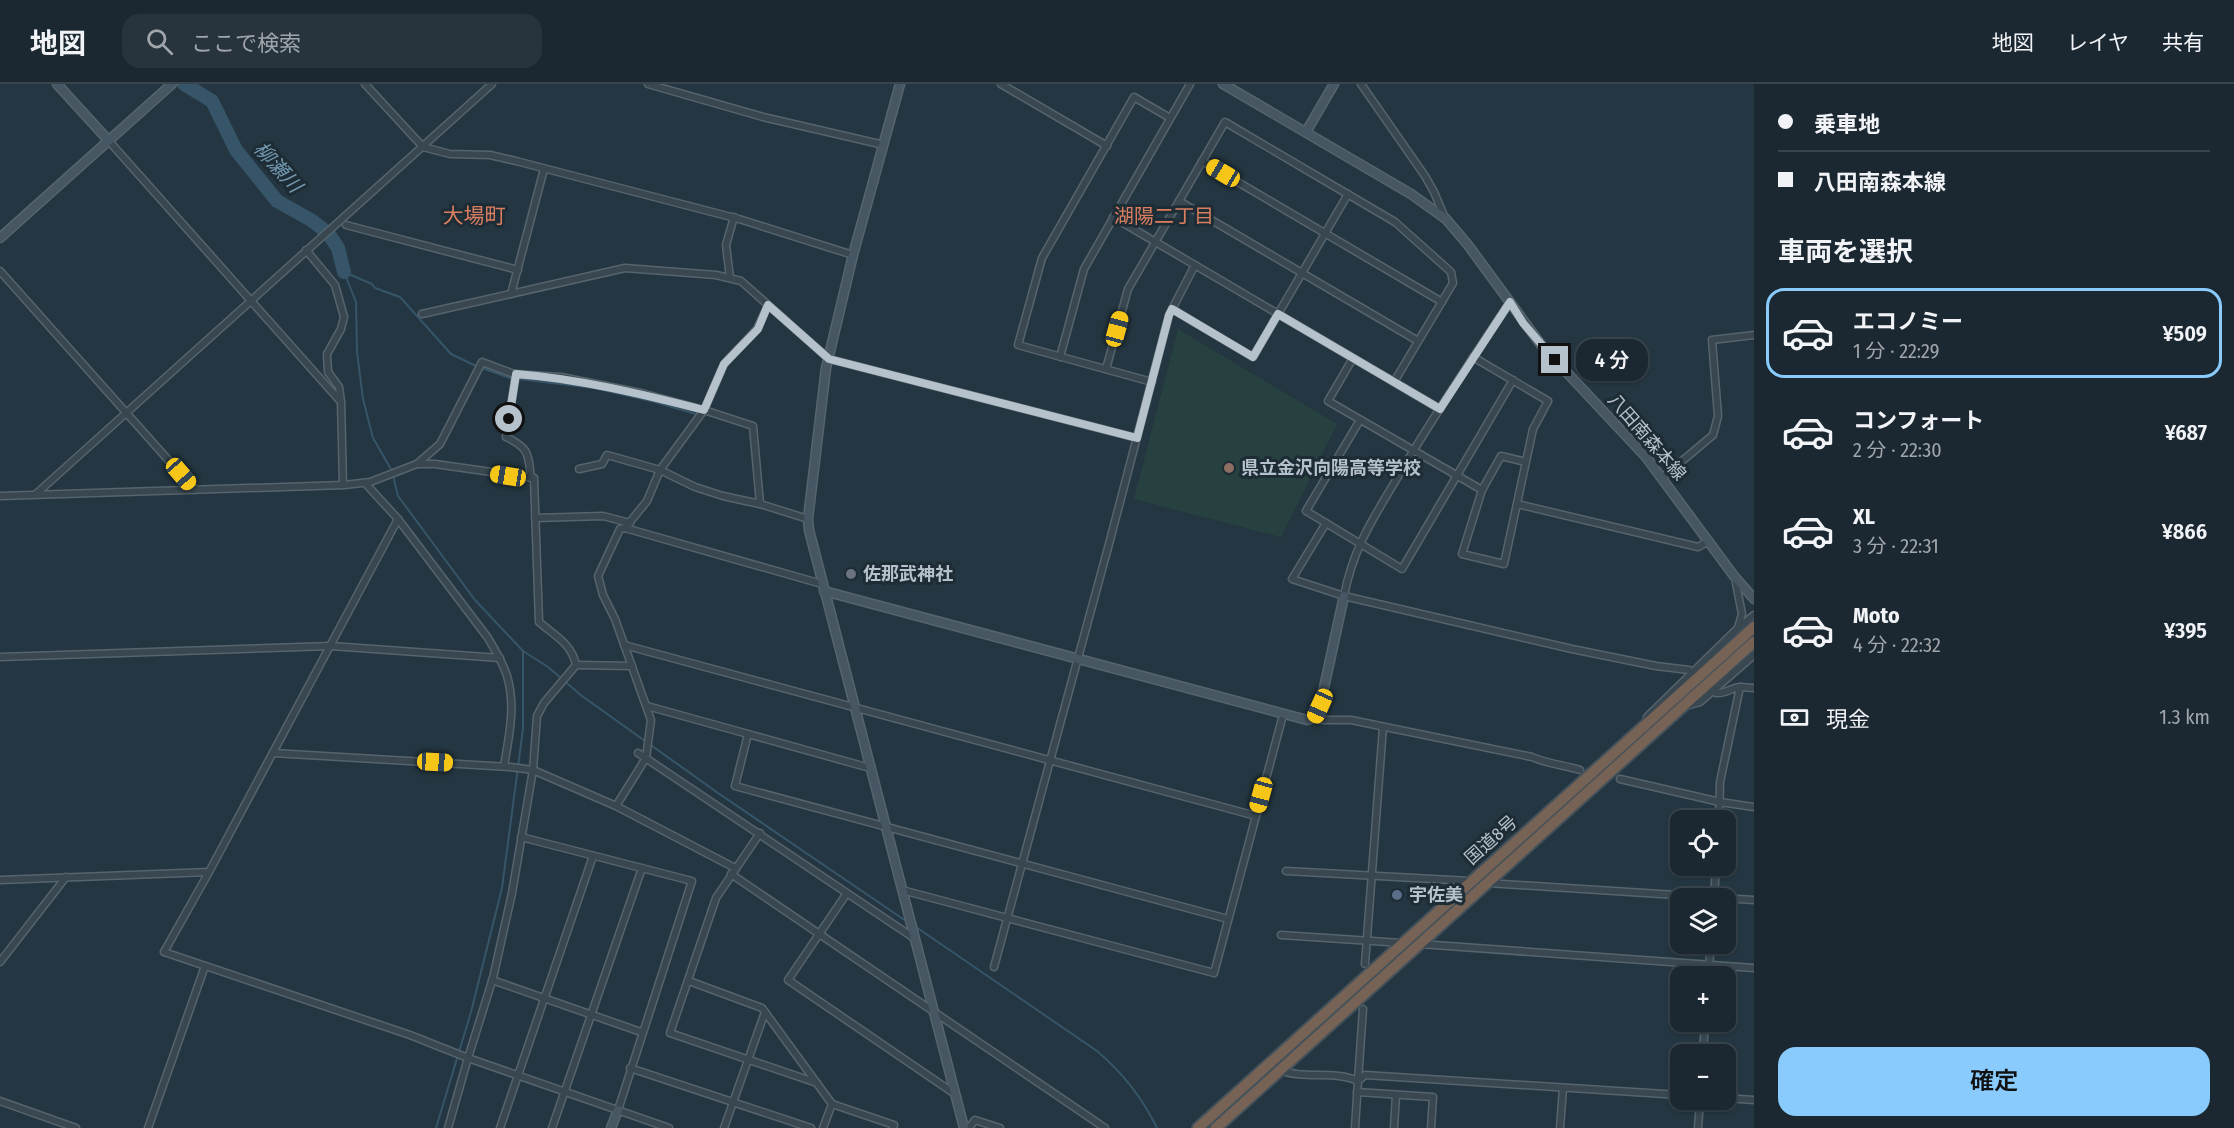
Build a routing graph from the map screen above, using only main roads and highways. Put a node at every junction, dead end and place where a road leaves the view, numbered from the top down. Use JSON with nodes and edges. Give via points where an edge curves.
{"nodes":[{"id":1,"x":1754,"y":627,"type":"edge"},
{"id":2,"x":1754,"y":642,"type":"edge"},
{"id":3,"x":1198,"y":1128,"type":"edge"},
{"id":4,"x":1216,"y":1128,"type":"edge"}],
"edges":[{"from":1,"to":3,"type":"highway","name":"国道8号"},
{"from":2,"to":4,"type":"highway","name":"国道8号"}]}
